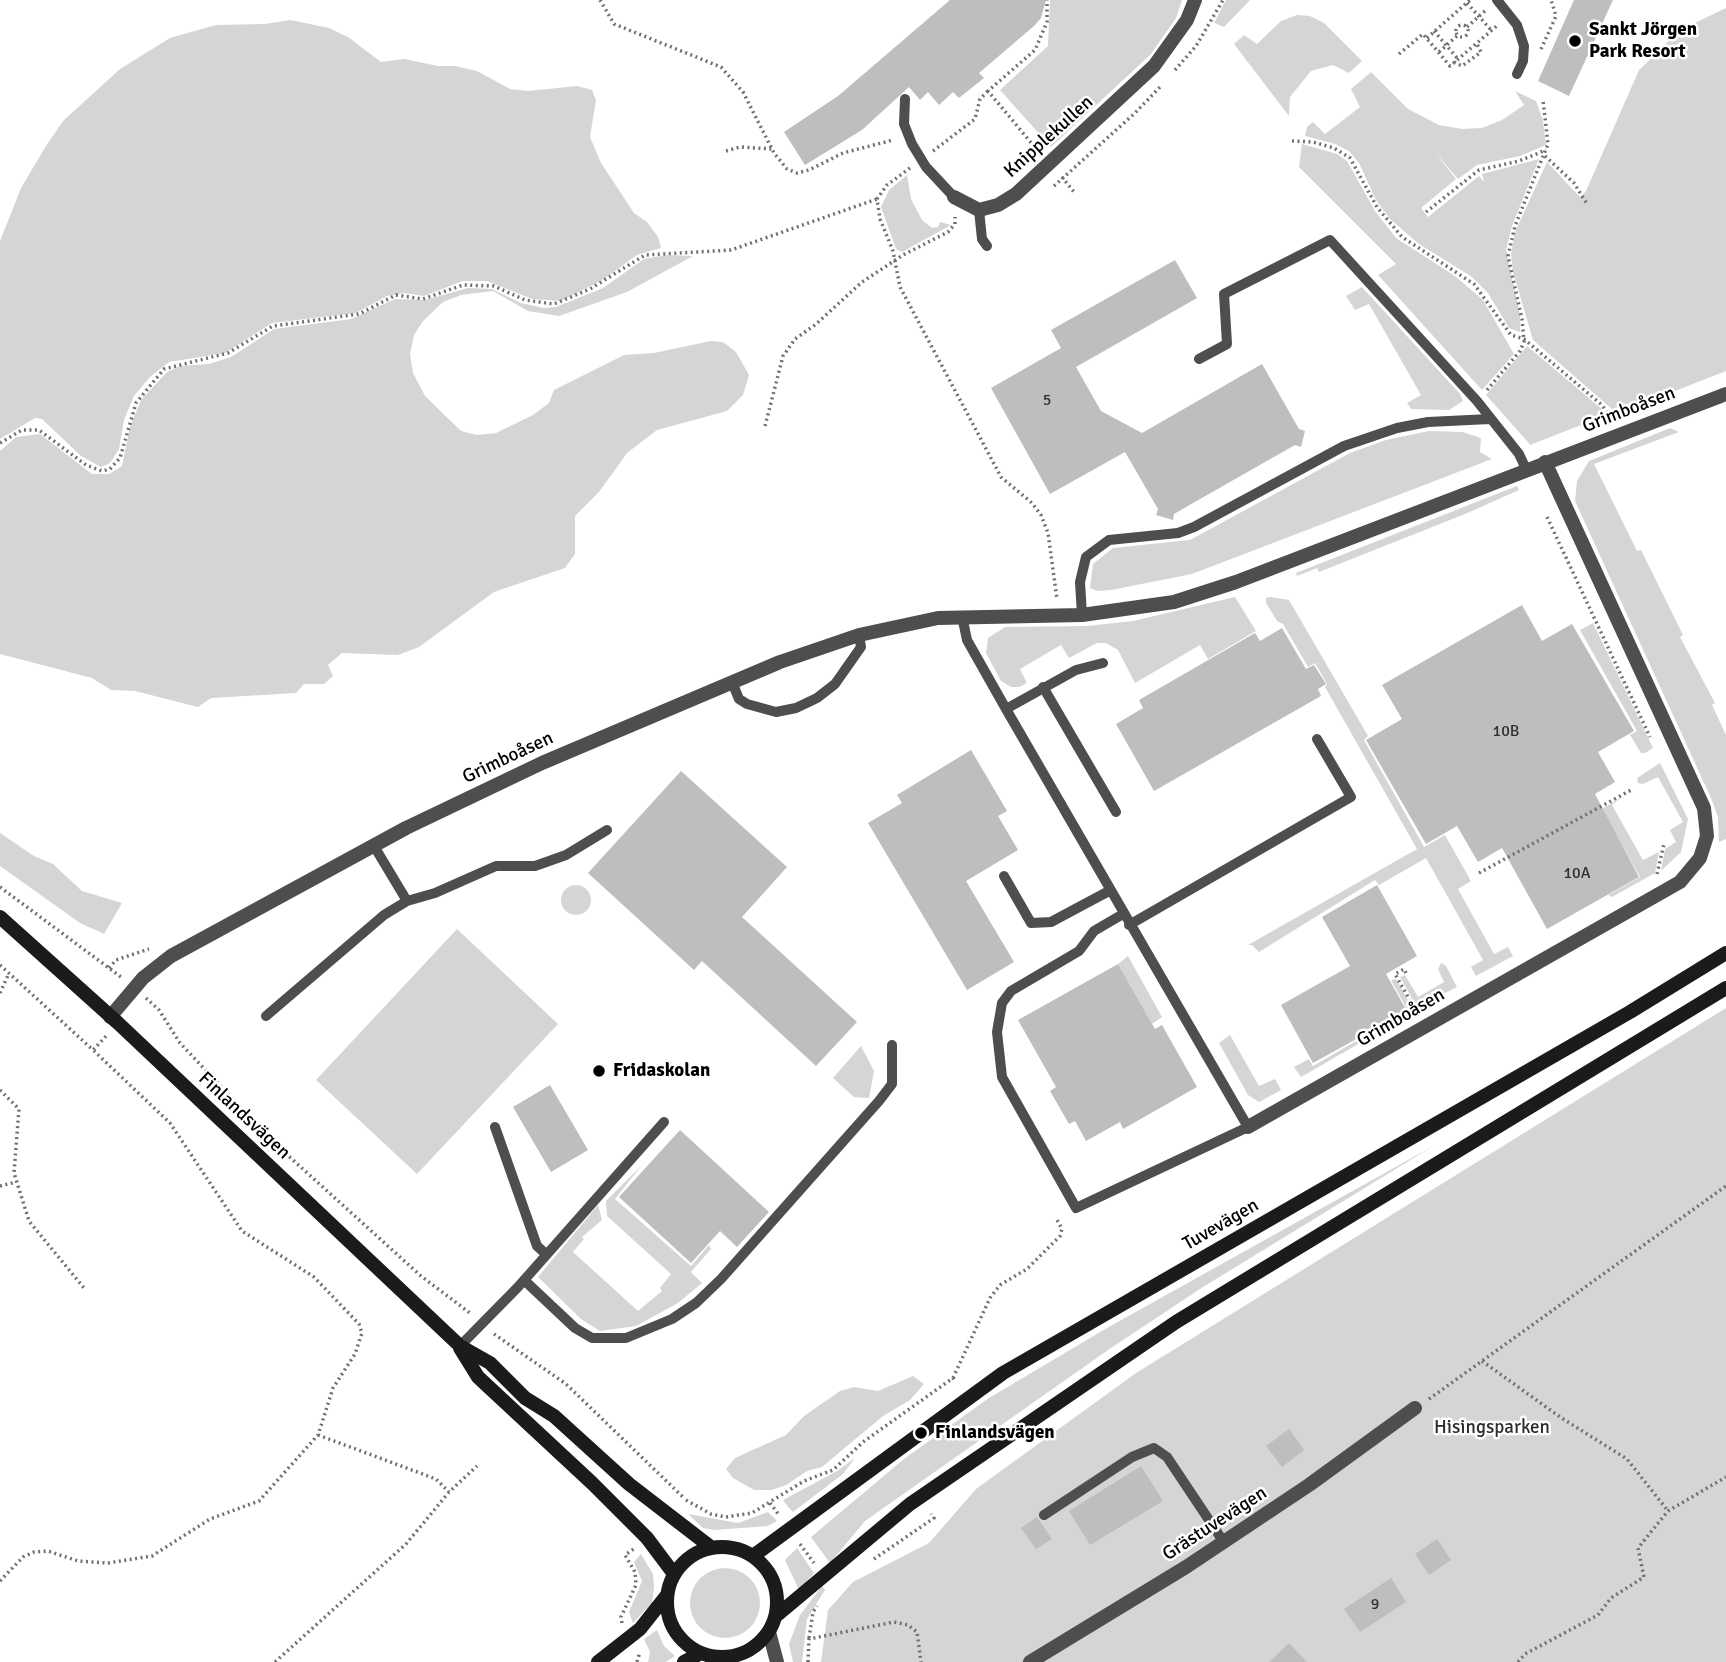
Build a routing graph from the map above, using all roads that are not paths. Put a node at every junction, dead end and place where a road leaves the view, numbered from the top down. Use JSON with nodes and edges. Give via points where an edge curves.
{"nodes":[{"id":1,"x":1195,"y":0,"type":"edge"},
{"id":2,"x":1497,"y":0,"type":"edge"},
{"id":3,"x":1517,"y":75,"type":"dead end"},
{"id":4,"x":905,"y":99,"type":"dead end"},
{"id":5,"x":954,"y":197,"type":"joint"},
{"id":6,"x":979,"y":209,"type":"junction"},
{"id":7,"x":987,"y":246,"type":"dead end"},
{"id":8,"x":1199,"y":359,"type":"dead end"},
{"id":9,"x":1726,"y":394,"type":"edge"},
{"id":10,"x":1490,"y":419,"type":"junction"},
{"id":11,"x":1545,"y":462,"type":"junction"},
{"id":12,"x":1526,"y":469,"type":"junction"},
{"id":13,"x":1082,"y":615,"type":"junction"},
{"id":14,"x":962,"y":616,"type":"junction"},
{"id":15,"x":859,"y":635,"type":"junction"},
{"id":16,"x":1103,"y":663,"type":"dead end"},
{"id":17,"x":732,"y":682,"type":"junction"},
{"id":18,"x":1044,"y":687,"type":"junction"},
{"id":19,"x":1006,"y":709,"type":"junction"},
{"id":20,"x":1317,"y":739,"type":"dead end"},
{"id":21,"x":1116,"y":812,"type":"dead end"},
{"id":22,"x":607,"y":830,"type":"dead end"},
{"id":23,"x":374,"y":846,"type":"junction"},
{"id":24,"x":1004,"y":876,"type":"dead end"},
{"id":25,"x":1109,"y":891,"type":"junction"},
{"id":26,"x":407,"y":901,"type":"junction"},
{"id":27,"x":1123,"y":914,"type":"junction"},
{"id":28,"x":0,"y":917,"type":"edge"},
{"id":29,"x":1129,"y":925,"type":"junction"},
{"id":30,"x":1726,"y":953,"type":"edge"},
{"id":31,"x":1726,"y":988,"type":"edge"},
{"id":32,"x":266,"y":1016,"type":"dead end"},
{"id":33,"x":110,"y":1017,"type":"junction"},
{"id":34,"x":892,"y":1045,"type":"dead end"},
{"id":35,"x":664,"y":1122,"type":"dead end"},
{"id":36,"x":495,"y":1127,"type":"dead end"},
{"id":37,"x":1248,"y":1127,"type":"junction"},
{"id":38,"x":546,"y":1254,"type":"junction"},
{"id":39,"x":524,"y":1280,"type":"junction"},
{"id":40,"x":460,"y":1346,"type":"junction"},
{"id":41,"x":1415,"y":1408,"type":"road end"},
{"id":42,"x":1044,"y":1515,"type":"dead end"},
{"id":43,"x":1223,"y":1541,"type":"junction"},
{"id":44,"x":712,"y":1548,"type":"junction"},
{"id":45,"x":753,"y":1556,"type":"junction"},
{"id":46,"x":674,"y":1574,"type":"junction"},
{"id":47,"x":667,"y":1594,"type":"junction"},
{"id":48,"x":776,"y":1615,"type":"junction"},
{"id":49,"x":769,"y":1632,"type":"junction"},
{"id":50,"x":709,"y":1657,"type":"edge"},
{"id":51,"x":598,"y":1662,"type":"edge"},
{"id":52,"x":684,"y":1662,"type":"edge"},
{"id":53,"x":777,"y":1662,"type":"edge"},
{"id":54,"x":1030,"y":1662,"type":"edge"}],
"edges":[{"from":1,"to":6,"type":"street","name":"Knipplekullen","via":[[1154,66],[1016,194]]},
{"from":2,"to":3,"type":"lane","via":[[1517,25],[1524,46]]},
{"from":4,"to":5,"type":"lane","via":[[904,124],[909,136]]},
{"from":5,"to":6,"type":"street"},
{"from":6,"to":7,"type":"lane","via":[[980,232]]},
{"from":8,"to":10,"type":"lane","via":[[1227,344],[1224,294],[1330,240]]},
{"from":9,"to":11,"type":"street","name":"Grimboåsen"},
{"from":10,"to":12,"type":"lane"},
{"from":10,"to":13,"type":"lane","via":[[1397,428],[1344,446],[1194,527],[1178,533],[1109,540],[1086,557],[1079,597]]},
{"from":11,"to":12,"type":"street","name":"Grimboåsen"},
{"from":11,"to":37,"type":"street","name":"Grimboåsen","via":[[1704,808],[1707,836],[1700,858],[1680,881]]},
{"from":12,"to":13,"type":"street","name":"Grimboåsen","via":[[1212,591],[1174,602]]},
{"from":13,"to":14,"type":"street","name":"Grimboåsen"},
{"from":14,"to":15,"type":"street","name":"Grimboåsen"},
{"from":14,"to":19,"type":"lane","via":[[967,640]]},
{"from":15,"to":17,"type":"street","name":"Grimboåsen"},
{"from":15,"to":17,"type":"lane","via":[[861,647],[835,684],[796,708],[776,712],[747,704],[739,699]]},
{"from":16,"to":18,"type":"lane"},
{"from":17,"to":23,"type":"street","name":"Grimboåsen","via":[[542,762]]},
{"from":18,"to":19,"type":"lane"},
{"from":18,"to":21,"type":"lane"},
{"from":19,"to":25,"type":"lane"},
{"from":20,"to":29,"type":"lane","via":[[1351,797]]},
{"from":22,"to":26,"type":"lane","via":[[566,855],[535,866],[496,866]]},
{"from":23,"to":26,"type":"lane"},
{"from":23,"to":33,"type":"street","name":"Grimboåsen","via":[[171,956]]},
{"from":24,"to":25,"type":"lane","via":[[1031,923],[1051,922]]},
{"from":25,"to":27,"type":"lane"},
{"from":26,"to":32,"type":"lane","via":[[384,915]]},
{"from":27,"to":29,"type":"lane"},
{"from":27,"to":37,"type":"lane","via":[[1094,931],[1079,951],[1011,991],[1000,1013],[997,1032],[1002,1077],[1076,1208]]},
{"from":28,"to":33,"type":"main road","name":"Finlandsvägen"},
{"from":29,"to":37,"type":"lane"},
{"from":30,"to":45,"type":"main road","name":"Tuvevägen","via":[[1003,1373]]},
{"from":31,"to":48,"type":"main road","via":[[1176,1322],[911,1504]]},
{"from":33,"to":40,"type":"main road","name":"Finlandsvägen"},
{"from":34,"to":39,"type":"lane","via":[[892,1084],[879,1101],[721,1279],[672,1319],[626,1338],[592,1338]]},
{"from":35,"to":38,"type":"lane"},
{"from":36,"to":38,"type":"lane","via":[[537,1246]]},
{"from":38,"to":39,"type":"lane"},
{"from":39,"to":40,"type":"lane"},
{"from":40,"to":44,"type":"main road","name":"Finlandsvägen","via":[[490,1363],[525,1398],[554,1416]]},
{"from":40,"to":46,"type":"main road","name":"Finlandsvägen","via":[[478,1377],[647,1538]]},
{"from":41,"to":43,"type":"street","name":"Grästuvevägen"},
{"from":42,"to":43,"type":"lane","via":[[1132,1457],[1154,1448],[1167,1457]]},
{"from":43,"to":54,"type":"street","name":"Grästuvevägen"},
{"from":44,"to":45,"type":"main road","via":[[730,1547]]},
{"from":44,"to":46,"type":"main road","via":[[692,1555]]},
{"from":45,"to":48,"type":"main road","via":[[774,1582]]},
{"from":46,"to":47,"type":"main road"},
{"from":47,"to":50,"type":"main road","via":[[672,1625],[684,1642]]},
{"from":47,"to":51,"type":"main road","via":[[646,1623]]},
{"from":48,"to":49,"type":"main road"},
{"from":49,"to":50,"type":"main road","via":[[743,1653]]},
{"from":49,"to":53,"type":"street"},
{"from":50,"to":52,"type":"main road"}]}
